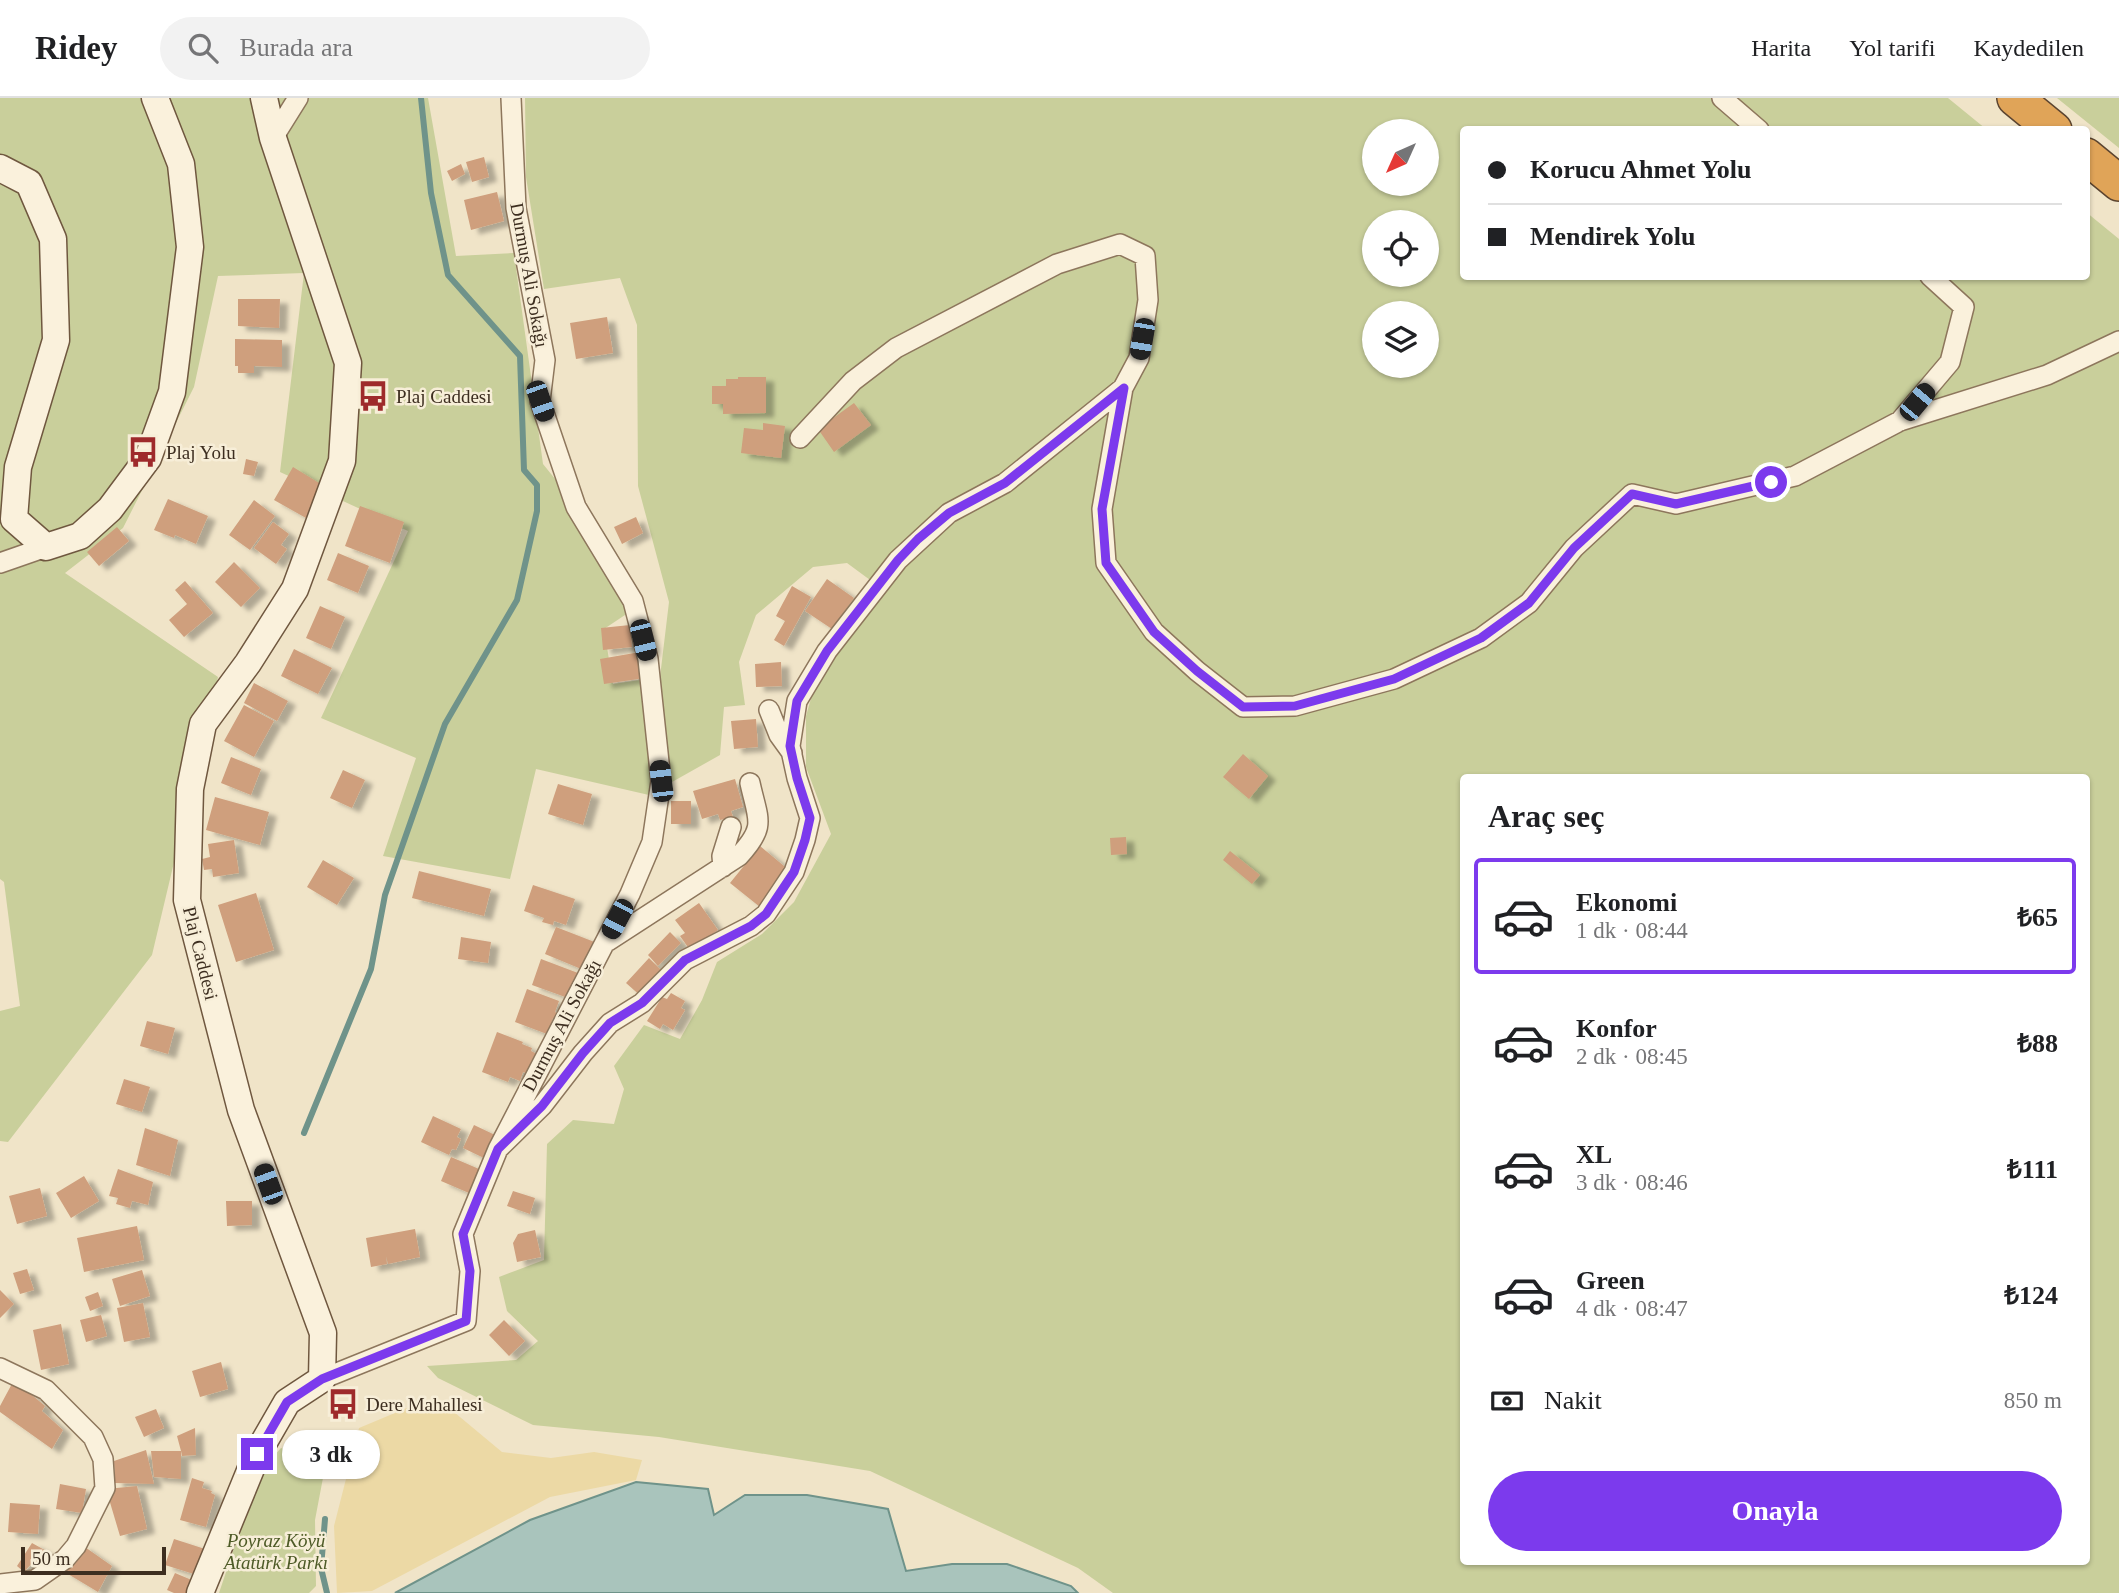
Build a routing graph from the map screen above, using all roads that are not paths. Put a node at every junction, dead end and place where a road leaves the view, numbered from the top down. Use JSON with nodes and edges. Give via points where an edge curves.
{"nodes":[{"id":1,"x":155,"y":98,"type":"edge"},
{"id":2,"x":264,"y":98,"type":"edge"},
{"id":3,"x":298,"y":98,"type":"edge"},
{"id":4,"x":511,"y":98,"type":"edge"},
{"id":5,"x":1722,"y":98,"type":"edge"},
{"id":6,"x":2015,"y":98,"type":"edge"},
{"id":7,"x":1754,"y":126,"type":"edge"},
{"id":8,"x":2049,"y":126,"type":"edge"},
{"id":9,"x":273,"y":138,"type":"junction"},
{"id":10,"x":2090,"y":159,"type":"edge"},
{"id":11,"x":0,"y":168,"type":"edge"},
{"id":12,"x":2119,"y":183,"type":"edge"},
{"id":13,"x":1934,"y":280,"type":"edge"},
{"id":14,"x":2119,"y":341,"type":"edge"},
{"id":15,"x":1124,"y":388,"type":"junction"},
{"id":16,"x":1900,"y":421,"type":"junction"},
{"id":17,"x":800,"y":438,"type":"dead end"},
{"id":18,"x":46,"y":547,"type":"junction"},
{"id":19,"x":0,"y":564,"type":"edge"},
{"id":20,"x":769,"y":710,"type":"dead end"},
{"id":21,"x":792,"y":753,"type":"junction"},
{"id":22,"x":751,"y":783,"type":"dead end"},
{"id":23,"x":730,"y":827,"type":"dead end"},
{"id":24,"x":723,"y":867,"type":"junction"},
{"id":25,"x":604,"y":944,"type":"junction"},
{"id":26,"x":498,"y":1149,"type":"junction"},
{"id":27,"x":0,"y":1368,"type":"edge"},
{"id":28,"x":322,"y":1379,"type":"junction"},
{"id":29,"x":0,"y":1584,"type":"edge"},
{"id":30,"x":200,"y":1593,"type":"edge"}],
"edges":[{"from":1,"to":18,"type":"street","via":[[181,164],[190,247],[172,392],[148,458],[110,509],[80,536]]},
{"from":2,"to":9,"type":"street","name":"Plaj Caddesi"},
{"from":3,"to":9,"type":"street"},
{"from":4,"to":25,"type":"street","name":"Durmuş Ali Sokağı","via":[[516,208],[545,360],[540,401],[576,507],[633,601],[648,659],[661,781],[652,842]]},
{"from":5,"to":7,"type":"street"},
{"from":6,"to":8,"type":"highway"},
{"from":9,"to":28,"type":"street","name":"Plaj Caddesi","via":[[348,363],[342,461],[295,589],[203,724],[190,789],[187,900],[241,1110],[323,1334]]},
{"from":10,"to":12,"type":"highway"},
{"from":11,"to":18,"type":"street","via":[[29,183],[53,239],[56,340],[18,467],[14,519]]},
{"from":13,"to":16,"type":"street","via":[[1964,307],[1950,362]]},
{"from":14,"to":16,"type":"street","via":[[2047,374]]},
{"from":15,"to":16,"type":"street","via":[[1102,509],[1106,563],[1154,632],[1243,707],[1295,706],[1394,679],[1481,638],[1529,603],[1574,548],[1632,494],[1676,504],[1795,476]]},
{"from":15,"to":17,"type":"street","via":[[1139,358],[1148,300],[1145,256],[1120,244],[1057,264],[896,348],[852,381]]},
{"from":15,"to":21,"type":"street","via":[[1005,483],[949,513],[898,560],[827,651],[797,701]]},
{"from":18,"to":19,"type":"street"},
{"from":20,"to":21,"type":"street"},
{"from":21,"to":26,"type":"street","via":[[810,818],[794,872],[766,914],[685,960],[642,1003],[610,1023],[542,1106]]},
{"from":22,"to":24,"type":"street","via":[[759,825],[755,839]]},
{"from":23,"to":24,"type":"street"},
{"from":24,"to":25,"type":"street"},
{"from":25,"to":26,"type":"street","name":"Durmuş Ali Sokağı"},
{"from":26,"to":28,"type":"street","name":"Durmuş Ali Sokağı","via":[[463,1234],[470,1271],[466,1321]]},
{"from":27,"to":29,"type":"street","via":[[46,1390],[93,1437],[103,1460],[104,1488],[65,1559],[35,1580]]},
{"from":28,"to":30,"type":"street","via":[[287,1402],[257,1454]]}]}
